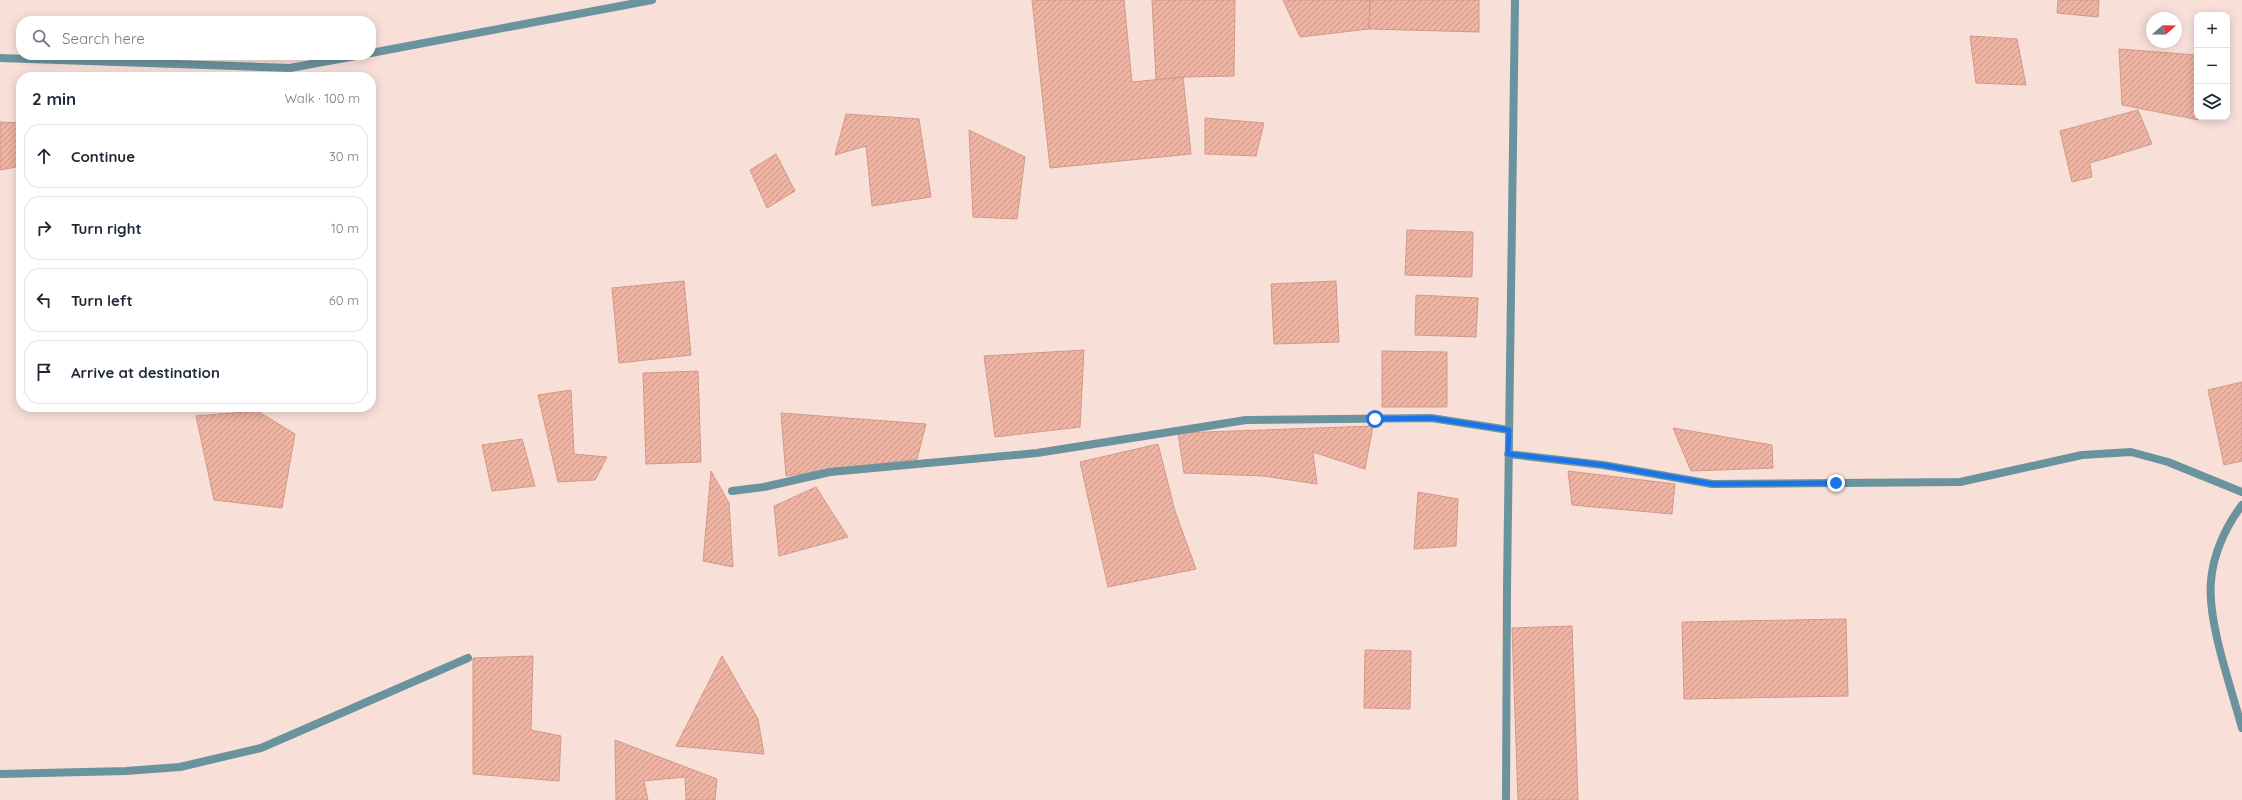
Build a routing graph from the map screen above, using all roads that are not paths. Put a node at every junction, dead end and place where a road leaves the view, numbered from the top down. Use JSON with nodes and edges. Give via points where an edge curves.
{"nodes":[{"id":1,"x":652,"y":0,"type":"edge"},
{"id":2,"x":1515,"y":0,"type":"edge"},
{"id":3,"x":376,"y":52,"type":"edge"},
{"id":4,"x":0,"y":58,"type":"edge"},
{"id":5,"x":16,"y":59,"type":"edge"},
{"id":6,"x":58,"y":60,"type":"edge"},
{"id":7,"x":334,"y":60,"type":"edge"},
{"id":8,"x":1509,"y":430,"type":"junction"},
{"id":9,"x":1508,"y":454,"type":"junction"},
{"id":10,"x":732,"y":491,"type":"dead end"},
{"id":11,"x":2242,"y":492,"type":"edge"},
{"id":12,"x":2242,"y":505,"type":"edge"},
{"id":13,"x":468,"y":658,"type":"dead end"},
{"id":14,"x":2242,"y":728,"type":"edge"},
{"id":15,"x":0,"y":774,"type":"edge"},
{"id":16,"x":1506,"y":800,"type":"edge"}],
"edges":[{"from":1,"to":3,"type":"street"},
{"from":2,"to":8,"type":"street"},
{"from":4,"to":5,"type":"street"},
{"from":6,"to":7,"type":"street","via":[[290,68]]},
{"from":8,"to":9,"type":"street"},
{"from":8,"to":10,"type":"street","via":[[1431,418],[1246,420],[1037,453],[830,472],[764,487]]},
{"from":9,"to":11,"type":"street","via":[[1603,465],[1720,484],[1960,482],[2082,455],[2131,452],[2168,462]]},
{"from":9,"to":16,"type":"street"},
{"from":12,"to":14,"type":"street","via":[[2231,519],[2220,544],[2211,581],[2212,615]]},
{"from":13,"to":15,"type":"street","via":[[261,748],[180,767]]}]}
